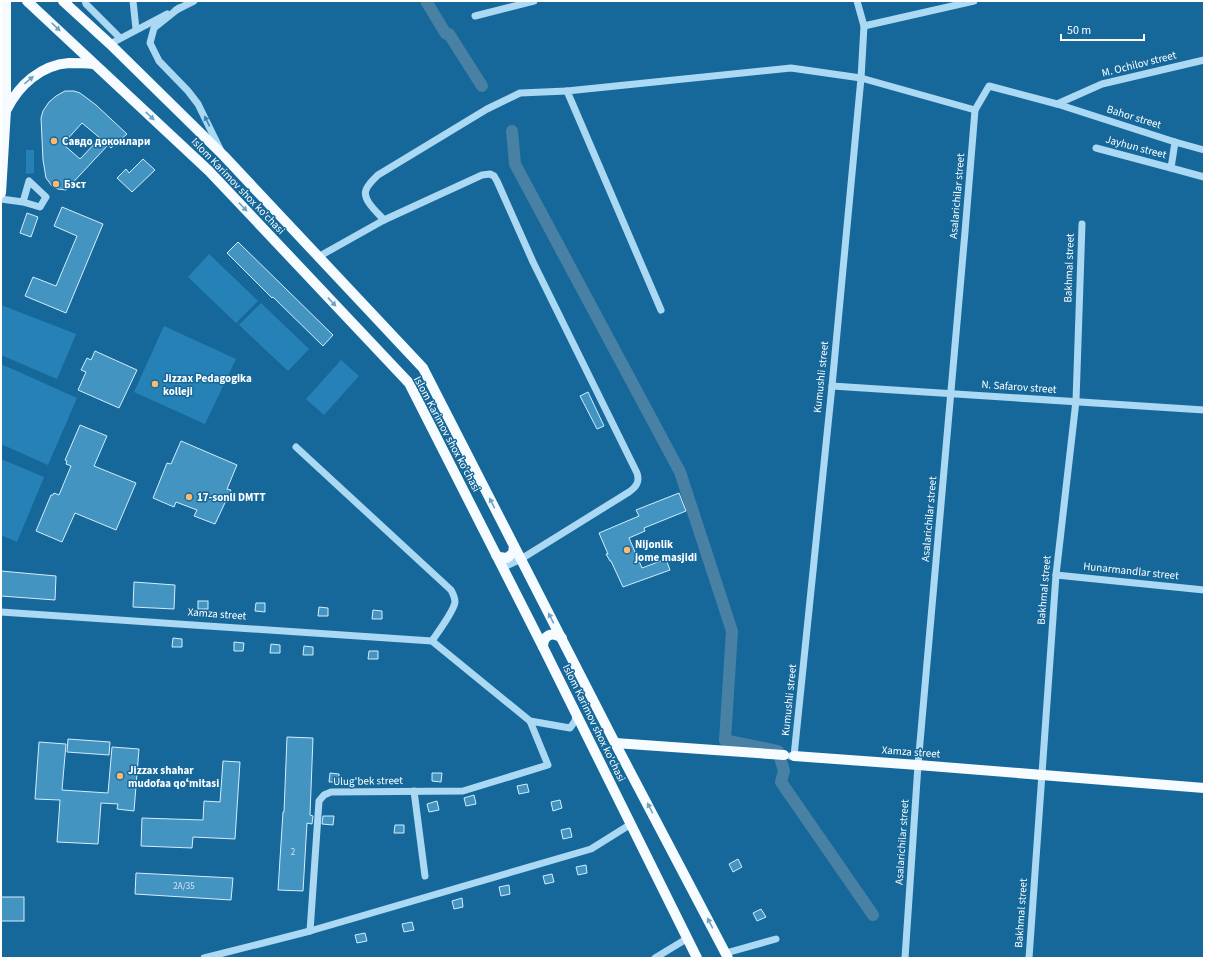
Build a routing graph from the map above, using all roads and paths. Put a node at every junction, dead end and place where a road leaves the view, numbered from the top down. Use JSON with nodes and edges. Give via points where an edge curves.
{"nodes":[{"id":1,"x":6,"y":1,"type":"edge"},
{"id":2,"x":27,"y":1,"type":"edge"},
{"id":3,"x":63,"y":1,"type":"edge"},
{"id":4,"x":73,"y":1,"type":"edge"},
{"id":5,"x":85,"y":1,"type":"edge"},
{"id":6,"x":133,"y":1,"type":"edge"},
{"id":7,"x":194,"y":1,"type":"edge"},
{"id":8,"x":534,"y":1,"type":"edge"},
{"id":9,"x":857,"y":1,"type":"edge"},
{"id":10,"x":974,"y":1,"type":"edge"},
{"id":11,"x":179,"y":8,"type":"junction"},
{"id":12,"x":75,"y":12,"type":"junction"},
{"id":13,"x":475,"y":16,"type":"dead end"},
{"id":14,"x":864,"y":26,"type":"junction"},
{"id":15,"x":136,"y":30,"type":"junction"},
{"id":16,"x":120,"y":38,"type":"junction"},
{"id":17,"x":110,"y":44,"type":"junction"},
{"id":18,"x":1204,"y":60,"type":"edge"},
{"id":19,"x":94,"y":64,"type":"junction"},
{"id":20,"x":861,"y":78,"type":"junction"},
{"id":21,"x":567,"y":91,"type":"junction"},
{"id":22,"x":1057,"y":104,"type":"junction"},
{"id":23,"x":6,"y":110,"type":"junction"},
{"id":24,"x":975,"y":110,"type":"junction"},
{"id":25,"x":1175,"y":142,"type":"junction"},
{"id":26,"x":1096,"y":148,"type":"dead end"},
{"id":27,"x":1204,"y":150,"type":"edge"},
{"id":28,"x":224,"y":156,"type":"junction"},
{"id":29,"x":1171,"y":168,"type":"junction"},
{"id":30,"x":1204,"y":177,"type":"edge"},
{"id":31,"x":1,"y":193,"type":"edge"},
{"id":32,"x":1,"y":199,"type":"edge"},
{"id":33,"x":23,"y":202,"type":"dead end"},
{"id":34,"x":384,"y":220,"type":"junction"},
{"id":35,"x":1082,"y":224,"type":"dead end"},
{"id":36,"x":318,"y":257,"type":"junction"},
{"id":37,"x":661,"y":310,"type":"dead end"},
{"id":38,"x":832,"y":386,"type":"junction"},
{"id":39,"x":951,"y":393,"type":"junction"},
{"id":40,"x":1076,"y":402,"type":"junction"},
{"id":41,"x":1204,"y":410,"type":"edge"},
{"id":42,"x":296,"y":448,"type":"dead end"},
{"id":43,"x":514,"y":546,"type":"junction"},
{"id":44,"x":496,"y":555,"type":"junction"},
{"id":45,"x":521,"y":559,"type":"junction"},
{"id":46,"x":502,"y":568,"type":"junction"},
{"id":47,"x":1056,"y":575,"type":"junction"},
{"id":48,"x":1204,"y":590,"type":"edge"},
{"id":49,"x":1,"y":612,"type":"edge"},
{"id":50,"x":562,"y":638,"type":"junction"},
{"id":51,"x":432,"y":641,"type":"junction"},
{"id":52,"x":543,"y":647,"type":"junction"},
{"id":53,"x":576,"y":714,"type":"junction"},
{"id":54,"x":530,"y":721,"type":"junction"},
{"id":55,"x":616,"y":743,"type":"junction"},
{"id":56,"x":784,"y":755,"type":"junction"},
{"id":57,"x":918,"y":765,"type":"junction"},
{"id":58,"x":1042,"y":774,"type":"junction"},
{"id":59,"x":1204,"y":788,"type":"edge"},
{"id":60,"x":414,"y":791,"type":"junction"},
{"id":61,"x":631,"y":824,"type":"junction"},
{"id":62,"x":425,"y":876,"type":"dead end"},
{"id":63,"x":310,"y":931,"type":"junction"},
{"id":64,"x":688,"y":938,"type":"junction"},
{"id":65,"x":776,"y":939,"type":"dead end"},
{"id":66,"x":727,"y":956,"type":"edge"},
{"id":67,"x":204,"y":958,"type":"edge"},
{"id":68,"x":656,"y":958,"type":"edge"},
{"id":69,"x":697,"y":958,"type":"edge"},
{"id":70,"x":905,"y":958,"type":"edge"},
{"id":71,"x":1029,"y":958,"type":"edge"}],
"edges":[{"from":1,"to":23,"type":"main road"},
{"from":2,"to":19,"type":"main road","name":"Islom Karimov shox ko'chasi","one_way":true},
{"from":3,"to":12,"type":"main road","name":"Islom Karimov shox ko'chasi"},
{"from":4,"to":12,"type":"street"},
{"from":5,"to":16,"type":"street"},
{"from":6,"to":15,"type":"street"},
{"from":7,"to":11,"type":"street"},
{"from":8,"to":13,"type":"street"},
{"from":9,"to":14,"type":"street","name":"Kumushli street"},
{"from":10,"to":14,"type":"street"},
{"from":11,"to":15,"type":"street"},
{"from":28,"to":11,"type":"street","one_way":true,"via":[[198,104],[159,61],[150,42],[154,28]]},
{"from":12,"to":17,"type":"main road","name":"Islom Karimov shox ko'chasi"},
{"from":14,"to":20,"type":"street","name":"Kumushli street"},
{"from":15,"to":16,"type":"street"},
{"from":16,"to":17,"type":"street"},
{"from":17,"to":28,"type":"main road","name":"Islom Karimov shox ko'chasi"},
{"from":18,"to":22,"type":"street","name":"M. Ochilov street","via":[[1102,84]]},
{"from":23,"to":19,"type":"main road","one_way":true,"via":[[18,91],[32,77],[48,68],[68,63]]},
{"from":19,"to":44,"type":"main road","name":"Islom Karimov shox ko'chasi","one_way":true,"via":[[209,171],[410,383]]},
{"from":20,"to":21,"type":"street","via":[[791,68]]},
{"from":20,"to":24,"type":"street"},
{"from":20,"to":38,"type":"street","name":"Kumushli street"},
{"from":21,"to":34,"type":"street","via":[[520,93],[487,109],[378,175],[364,194]]},
{"from":21,"to":37,"type":"street"},
{"from":22,"to":24,"type":"street","name":"Asalarichilar street","via":[[989,86]]},
{"from":22,"to":25,"type":"street","name":"Bahor street"},
{"from":23,"to":31,"type":"main road"},
{"from":24,"to":39,"type":"street","name":"Asalarichilar street"},
{"from":25,"to":27,"type":"street","name":"Bahor street"},
{"from":25,"to":29,"type":"street","name":"Jayhun street"},
{"from":26,"to":29,"type":"street","name":"Jayhun street"},
{"from":28,"to":36,"type":"main road","name":"Islom Karimov shox ko'chasi"},
{"from":29,"to":30,"type":"street","name":"Jayhun street"},
{"from":32,"to":33,"type":"street"},
{"from":34,"to":36,"type":"street"},
{"from":34,"to":45,"type":"street","via":[[482,175],[494,176],[533,262],[637,473],[638,482],[635,488]]},
{"from":35,"to":40,"type":"street","name":"Bakhmal street"},
{"from":43,"to":36,"type":"main road","name":"Islom Karimov shox ko'chasi","one_way":true,"via":[[422,368]]},
{"from":38,"to":39,"type":"street","name":"N. Safarov street"},
{"from":38,"to":56,"type":"street","name":"Kumushli street"},
{"from":39,"to":40,"type":"street","name":"N. Safarov street"},
{"from":39,"to":57,"type":"street","name":"Asalarichilar street"},
{"from":40,"to":41,"type":"street","name":"N. Safarov street"},
{"from":40,"to":47,"type":"street","name":"Bakhmal street"},
{"from":42,"to":51,"type":"street","via":[[451,590],[455,602],[453,608]]},
{"from":43,"to":44,"type":"main road","via":[[513,553],[507,558]]},
{"from":43,"to":45,"type":"main road","name":"Islom Karimov shox ko'chasi"},
{"from":44,"to":46,"type":"main road","name":"Islom Karimov shox ko'chasi"},
{"from":45,"to":46,"type":"street"},
{"from":50,"to":45,"type":"main road","name":"Islom Karimov shox ko'chasi","one_way":true},
{"from":46,"to":52,"type":"main road","name":"Islom Karimov shox ko'chasi"},
{"from":47,"to":48,"type":"street","name":"Hunarmandlar street"},
{"from":47,"to":58,"type":"street","name":"Bakhmal street"},
{"from":49,"to":51,"type":"street","name":"Xamza street"},
{"from":50,"to":52,"type":"main road","via":[[553,634],[545,638]]},
{"from":50,"to":55,"type":"main road","name":"Islom Karimov shox ko'chasi"},
{"from":51,"to":54,"type":"street"},
{"from":52,"to":53,"type":"main road","name":"Islom Karimov shox ko'chasi"},
{"from":53,"to":54,"type":"street","via":[[570,728]]},
{"from":53,"to":61,"type":"main road","name":"Islom Karimov shox ko'chasi"},
{"from":54,"to":60,"type":"street","name":"Ulug'bek street","via":[[548,765],[463,791]]},
{"from":55,"to":56,"type":"main road","name":"Xamza street"},
{"from":66,"to":55,"type":"main road","name":"Islom Karimov shox ko'chasi","one_way":true},
{"from":56,"to":57,"type":"main road","name":"Xamza street"},
{"from":57,"to":58,"type":"main road","name":"Xamza street"},
{"from":57,"to":70,"type":"street","name":"Asalarichilar street"},
{"from":58,"to":59,"type":"main road","name":"Xamza street"},
{"from":58,"to":71,"type":"street","name":"Bakhmal street"},
{"from":60,"to":62,"type":"street"},
{"from":60,"to":63,"type":"street","name":"Ulug'bek street","via":[[331,792],[319,801]]},
{"from":61,"to":63,"type":"street","via":[[591,849]]},
{"from":61,"to":64,"type":"main road","name":"Islom Karimov shox ko'chasi"},
{"from":63,"to":67,"type":"street"},
{"from":64,"to":68,"type":"street"},
{"from":64,"to":69,"type":"main road","name":"Islom Karimov shox ko'chasi"},
{"from":65,"to":66,"type":"street"}]}
